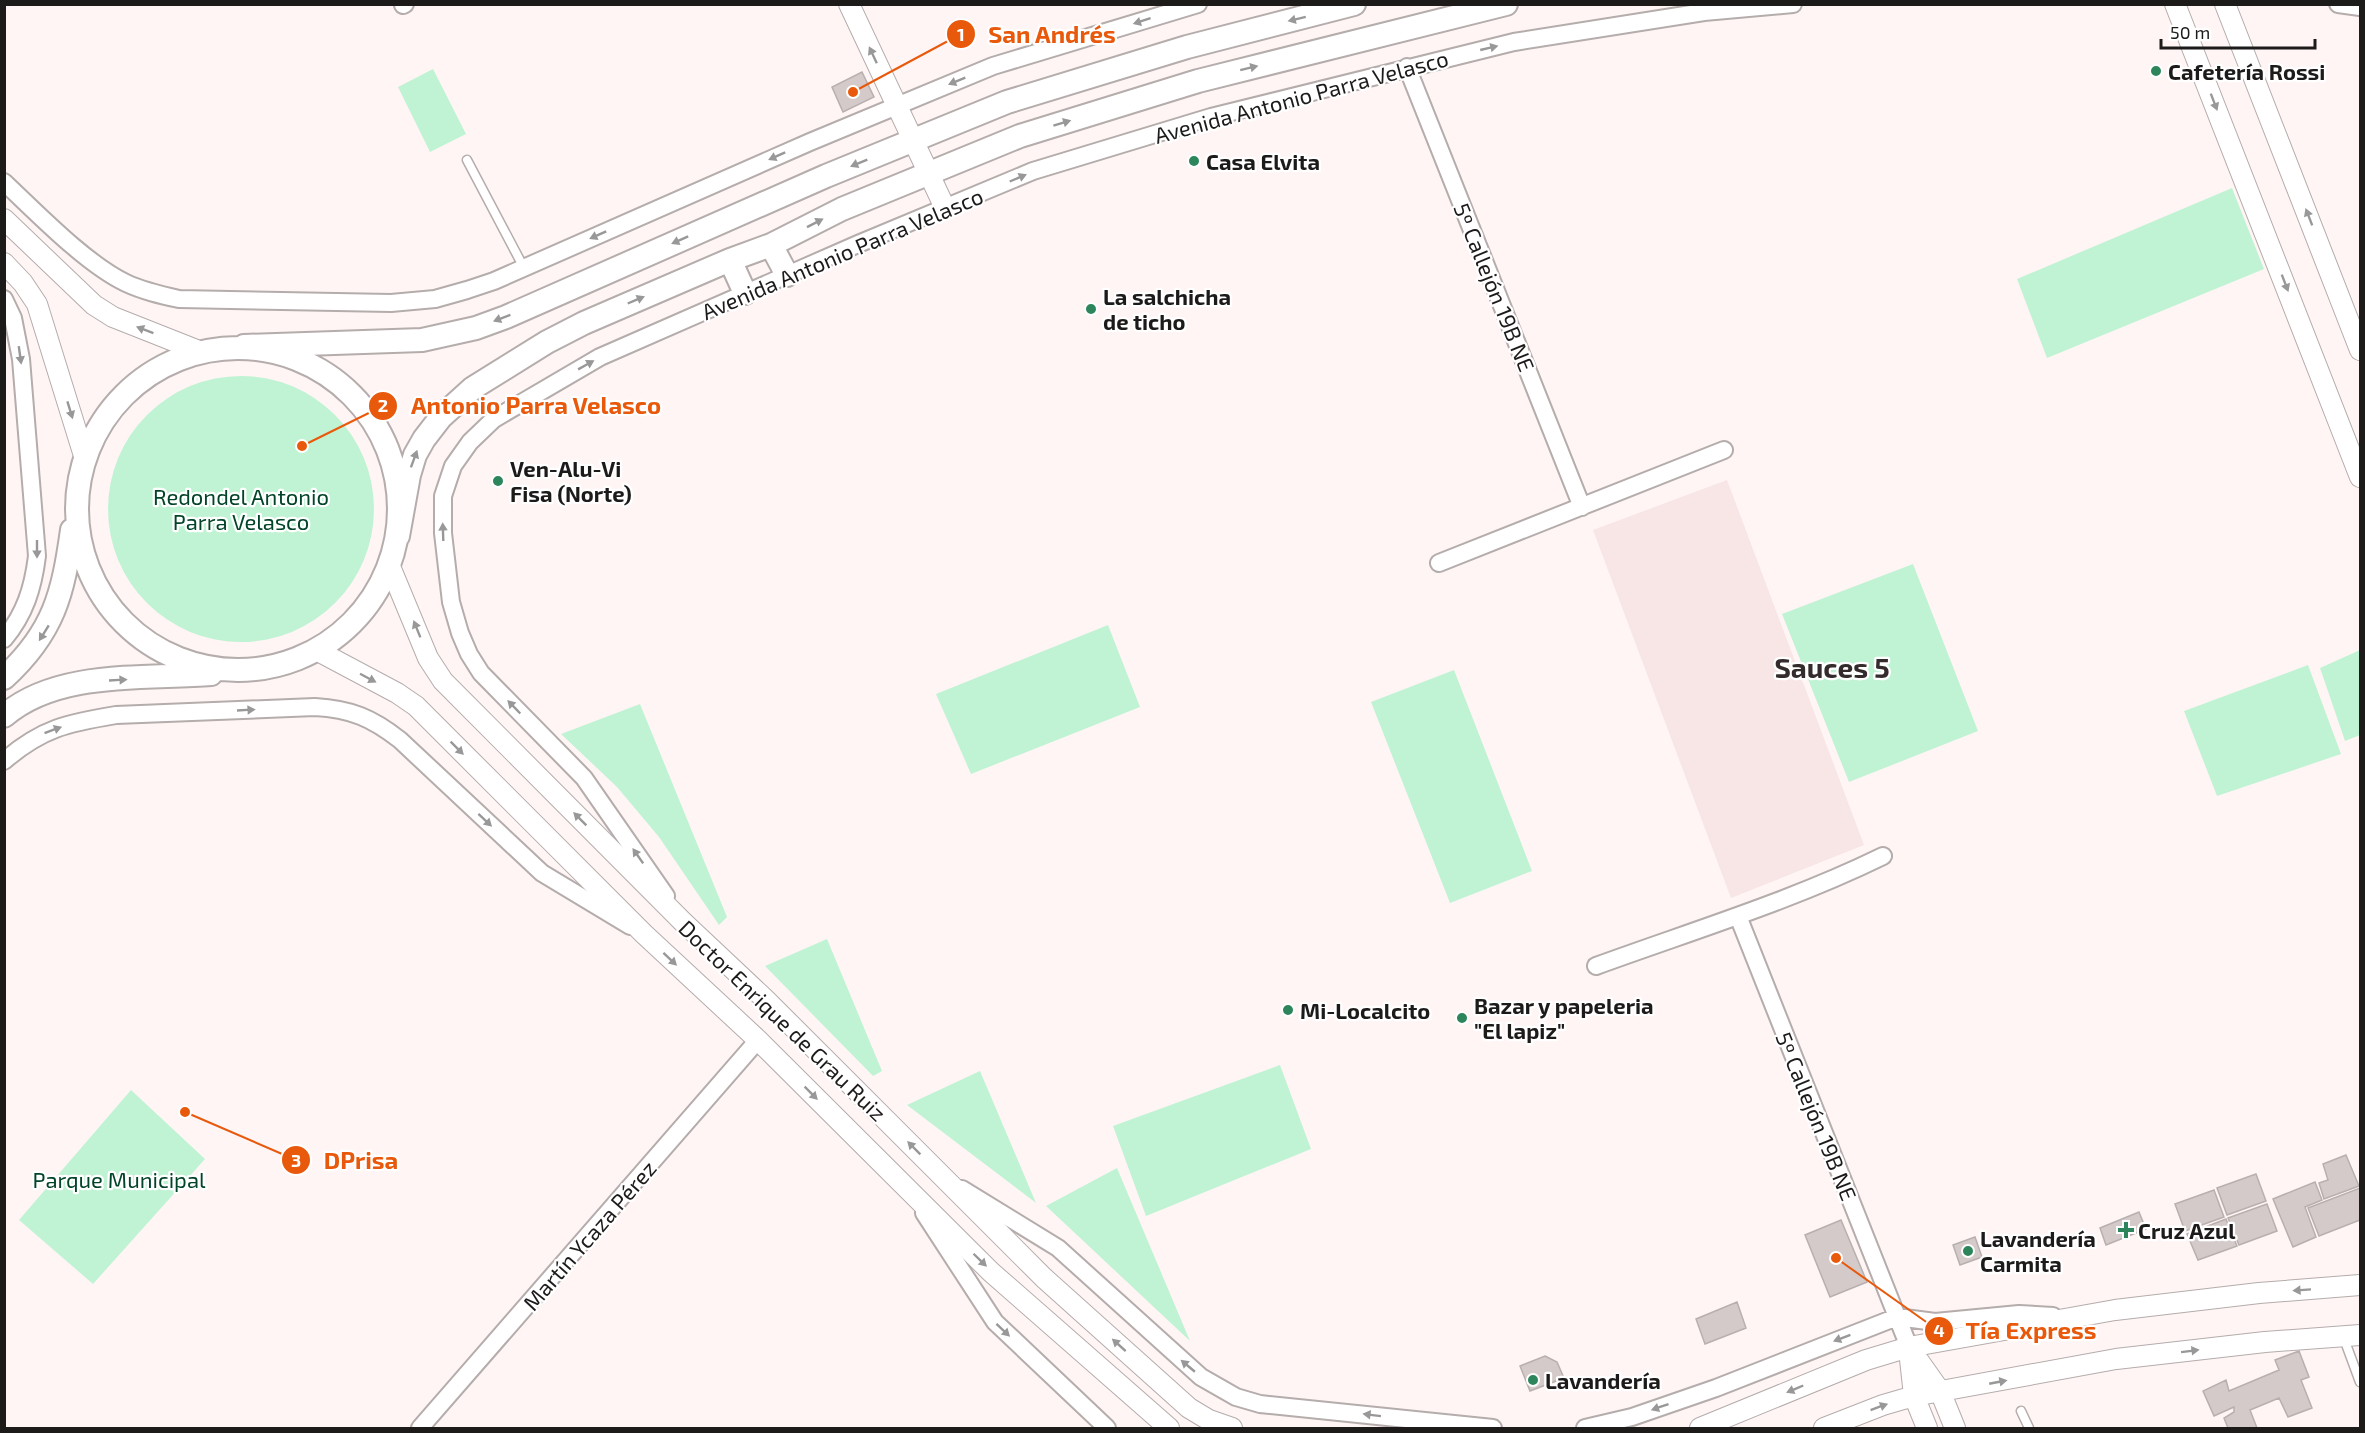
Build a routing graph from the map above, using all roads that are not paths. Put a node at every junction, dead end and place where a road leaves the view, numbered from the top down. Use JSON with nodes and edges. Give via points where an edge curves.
{"nodes":[{"id":1,"x":849,"y":4,"type":"edge"},
{"id":2,"x":1198,"y":4,"type":"edge"},
{"id":3,"x":1354,"y":4,"type":"edge"},
{"id":4,"x":1506,"y":4,"type":"edge"},
{"id":5,"x":1792,"y":4,"type":"edge"},
{"id":6,"x":2175,"y":4,"type":"edge"},
{"id":7,"x":2225,"y":4,"type":"edge"},
{"id":8,"x":2338,"y":4,"type":"edge"},
{"id":9,"x":2361,"y":7,"type":"edge"},
{"id":10,"x":1407,"y":67,"type":"junction"},
{"id":11,"x":897,"y":105,"type":"junction"},
{"id":12,"x":913,"y":140,"type":"junction"},
{"id":13,"x":467,"y":160,"type":"dead end"},
{"id":14,"x":929,"y":173,"type":"junction"},
{"id":15,"x":4,"y":182,"type":"edge"},
{"id":16,"x":945,"y":208,"type":"junction"},
{"id":17,"x":4,"y":219,"type":"edge"},
{"id":18,"x":771,"y":245,"type":"junction"},
{"id":19,"x":730,"y":260,"type":"junction"},
{"id":20,"x":4,"y":263,"type":"edge"},
{"id":21,"x":524,"y":268,"type":"junction"},
{"id":22,"x":787,"y":275,"type":"junction"},
{"id":23,"x":745,"y":293,"type":"junction"},
{"id":24,"x":4,"y":299,"type":"edge"},
{"id":25,"x":2360,"y":345,"type":"edge"},
{"id":26,"x":244,"y":346,"type":"junction"},
{"id":27,"x":199,"y":351,"type":"junction"},
{"id":28,"x":1724,"y":450,"type":"dead end"},
{"id":29,"x":85,"y":459,"type":"junction"},
{"id":30,"x":2361,"y":477,"type":"edge"},
{"id":31,"x":77,"y":496,"type":"junction"},
{"id":32,"x":1582,"y":507,"type":"junction"},
{"id":33,"x":398,"y":536,"type":"junction"},
{"id":34,"x":1439,"y":563,"type":"dead end"},
{"id":35,"x":389,"y":564,"type":"junction"},
{"id":36,"x":4,"y":639,"type":"edge"},
{"id":37,"x":318,"y":651,"type":"junction"},
{"id":38,"x":246,"y":672,"type":"junction"},
{"id":39,"x":4,"y":678,"type":"edge"},
{"id":40,"x":4,"y":716,"type":"edge"},
{"id":41,"x":4,"y":761,"type":"edge"},
{"id":42,"x":1882,"y":856,"type":"dead end"},
{"id":43,"x":1738,"y":916,"type":"junction"},
{"id":44,"x":683,"y":922,"type":"junction"},
{"id":45,"x":644,"y":934,"type":"junction"},
{"id":46,"x":1596,"y":966,"type":"dead end"},
{"id":47,"x":758,"y":1040,"type":"junction"},
{"id":48,"x":946,"y":1179,"type":"junction"},
{"id":49,"x":912,"y":1194,"type":"junction"},
{"id":50,"x":2361,"y":1285,"type":"edge"},
{"id":51,"x":1897,"y":1317,"type":"junction"},
{"id":52,"x":2076,"y":1317,"type":"junction"},
{"id":53,"x":2352,"y":1335,"type":"edge"},
{"id":54,"x":1909,"y":1347,"type":"junction"},
{"id":55,"x":2361,"y":1382,"type":"edge"},
{"id":56,"x":1940,"y":1391,"type":"junction"},
{"id":57,"x":1914,"y":1396,"type":"junction"},
{"id":58,"x":2021,"y":1411,"type":"dead end"},
{"id":59,"x":420,"y":1428,"type":"edge"},
{"id":60,"x":1107,"y":1428,"type":"edge"},
{"id":61,"x":1169,"y":1428,"type":"edge"},
{"id":62,"x":1232,"y":1428,"type":"edge"},
{"id":63,"x":1493,"y":1428,"type":"edge"},
{"id":64,"x":1586,"y":1428,"type":"edge"},
{"id":65,"x":1700,"y":1428,"type":"edge"},
{"id":66,"x":1824,"y":1428,"type":"edge"},
{"id":67,"x":1927,"y":1428,"type":"edge"},
{"id":68,"x":1955,"y":1428,"type":"edge"},
{"id":69,"x":2029,"y":1428,"type":"edge"}],
"edges":[{"from":11,"to":1,"type":"street","one_way":true},
{"from":2,"to":11,"type":"street","one_way":true,"via":[[993,66]]},
{"from":3,"to":12,"type":"main road","one_way":true,"via":[[1187,47],[1018,99]]},
{"from":14,"to":4,"type":"main road","name":"Avenida Antonio Parra Velasco","one_way":true,"via":[[1020,136],[1198,81]]},
{"from":10,"to":5,"type":"street","name":"Avenida Antonio Parra Velasco","one_way":true,"via":[[1514,42],[1704,12]]},
{"from":6,"to":30,"type":"street","one_way":true},
{"from":25,"to":7,"type":"street","one_way":true},
{"from":8,"to":9,"type":"street"},
{"from":16,"to":10,"type":"street","name":"Avenida Antonio Parra Velasco","one_way":true,"via":[[1033,171],[1211,117]]},
{"from":10,"to":32,"type":"street","name":"5º Callejón 19B NE"},
{"from":11,"to":12,"type":"street"},
{"from":11,"to":21,"type":"street","one_way":true},
{"from":12,"to":14,"type":"street"},
{"from":12,"to":26,"type":"main road","one_way":true,"via":[[476,328],[422,340]]},
{"from":13,"to":21,"type":"lane"},
{"from":14,"to":16,"type":"street"},
{"from":18,"to":14,"type":"main road","name":"Avenida Antonio Parra Velasco","one_way":true,"via":[[842,209]]},
{"from":15,"to":21,"type":"street","via":[[100,267],[125,283],[179,299],[413,302],[467,290]]},
{"from":16,"to":22,"type":"street","name":"Avenida Antonio Parra Velasco"},
{"from":27,"to":17,"type":"street","one_way":true,"via":[[113,317],[94,305]]},
{"from":18,"to":19,"type":"main road","name":"Avenida Antonio Parra Velasco"},
{"from":18,"to":22,"type":"main road"},
{"from":19,"to":23,"type":"main road"},
{"from":33,"to":19,"type":"main road","name":"Avenida Antonio Parra Velasco","one_way":true,"via":[[409,475],[423,439],[473,388],[584,322]]},
{"from":20,"to":29,"type":"street","one_way":true,"via":[[24,283],[37,304]]},
{"from":22,"to":23,"type":"street","name":"Avenida Antonio Parra Velasco"},
{"from":44,"to":23,"type":"street","name":"Avenida Antonio Parra Velasco","one_way":true,"via":[[584,778],[481,673],[469,654],[451,602],[442,533],[444,496],[453,466],[470,442],[495,419],[600,357]]},
{"from":24,"to":36,"type":"street","one_way":true,"via":[[13,318],[21,358],[37,556],[29,598]]},
{"from":26,"to":27,"type":"main road"},
{"from":26,"to":33,"type":"main road","via":[[298,358],[345,387],[379,429],[398,481]]},
{"from":27,"to":29,"type":"main road","via":[[157,368],[122,396],[91,442]]},
{"from":28,"to":32,"type":"street"},
{"from":29,"to":31,"type":"main road"},
{"from":31,"to":38,"type":"main road","via":[[82,550],[105,601],[146,642],[192,665]]},
{"from":31,"to":39,"type":"main road","one_way":true,"via":[[68,564],[51,622],[36,645]]},
{"from":32,"to":34,"type":"street"},
{"from":33,"to":35,"type":"main road"},
{"from":35,"to":37,"type":"main road","via":[[380,588],[346,631]]},
{"from":44,"to":35,"type":"street","name":"Doctor Enrique de Grau Ruiz","one_way":true,"via":[[443,681],[428,658]]},
{"from":37,"to":38,"type":"main road","via":[[299,660]]},
{"from":37,"to":45,"type":"street","name":"Doctor Enrique de Grau Ruiz","one_way":true,"via":[[416,706]]},
{"from":40,"to":38,"type":"main road","one_way":true,"via":[[27,700],[73,684]]},
{"from":41,"to":45,"type":"street","one_way":true,"via":[[39,735],[88,720],[128,715],[337,708],[383,727],[542,873]]},
{"from":42,"to":43,"type":"street"},
{"from":43,"to":46,"type":"street"},
{"from":43,"to":51,"type":"street","name":"5º Callejón 19B NE"},
{"from":48,"to":44,"type":"street","name":"Doctor Enrique de Grau Ruiz","one_way":true},
{"from":45,"to":47,"type":"street","name":"Doctor Enrique de Grau Ruiz","one_way":true},
{"from":47,"to":49,"type":"street","name":"Doctor Enrique de Grau Ruiz","one_way":true},
{"from":47,"to":59,"type":"street","name":"Martín Ycaza Pérez"},
{"from":62,"to":48,"type":"street","name":"Doctor Enrique de Grau Ruiz","one_way":true,"via":[[1189,1408],[1044,1278]]},
{"from":63,"to":48,"type":"street","one_way":true,"via":[[1260,1404],[1236,1397],[1201,1377],[1058,1248]]},
{"from":49,"to":60,"type":"street","name":"Doctor Enrique de Grau Ruiz","one_way":true,"via":[[994,1322]]},
{"from":49,"to":61,"type":"street","name":"Doctor Enrique de Grau Ruiz","one_way":true,"via":[[991,1272]]},
{"from":50,"to":52,"type":"street","one_way":true,"via":[[2259,1293]]},
{"from":51,"to":52,"type":"street","via":[[1935,1322],[2019,1314]]},
{"from":51,"to":54,"type":"street","name":"5º Callejón 19B NE"},
{"from":51,"to":64,"type":"street","one_way":true,"via":[[1716,1388],[1632,1417]]},
{"from":52,"to":54,"type":"street"},
{"from":53,"to":55,"type":"lane"},
{"from":56,"to":53,"type":"street","one_way":true,"via":[[2116,1359]]},
{"from":54,"to":56,"type":"street"},
{"from":54,"to":57,"type":"street"},
{"from":54,"to":65,"type":"street","one_way":true,"via":[[1866,1359]]},
{"from":56,"to":57,"type":"street"},
{"from":56,"to":68,"type":"street"},
{"from":66,"to":57,"type":"street","one_way":true},
{"from":57,"to":67,"type":"street"},
{"from":58,"to":69,"type":"lane"}]}
